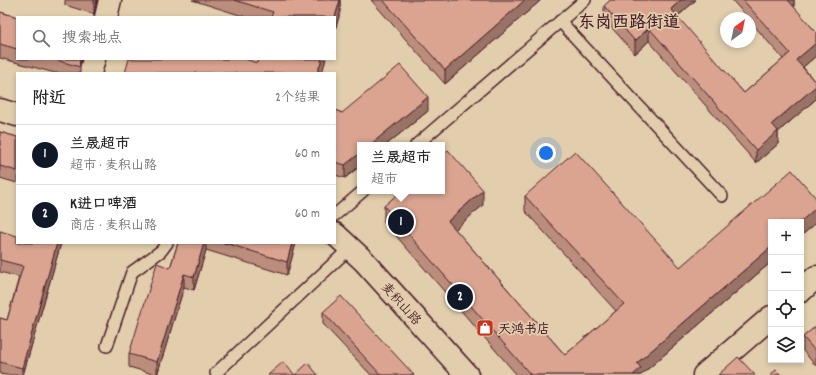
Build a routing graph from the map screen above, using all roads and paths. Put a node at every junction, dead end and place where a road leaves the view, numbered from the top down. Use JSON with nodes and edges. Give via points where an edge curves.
{"nodes":[{"id":1,"x":110,"y":0,"type":"edge"},
{"id":2,"x":585,"y":0,"type":"edge"},
{"id":3,"x":106,"y":16,"type":"edge"},
{"id":4,"x":560,"y":21,"type":"junction"},
{"id":5,"x":94,"y":60,"type":"edge"},
{"id":6,"x":90,"y":72,"type":"edge"},
{"id":7,"x":0,"y":110,"type":"edge"},
{"id":8,"x":16,"y":115,"type":"edge"},
{"id":9,"x":419,"y":142,"type":"edge"},
{"id":10,"x":360,"y":194,"type":"edge"},
{"id":11,"x":722,"y":196,"type":"dead end"},
{"id":12,"x":336,"y":214,"type":"edge"},
{"id":13,"x":343,"y":241,"type":"edge"},
{"id":14,"x":166,"y":244,"type":"edge"},
{"id":15,"x":816,"y":278,"type":"edge"},
{"id":16,"x":804,"y":288,"type":"edge"},
{"id":17,"x":768,"y":320,"type":"edge"},
{"id":18,"x":107,"y":346,"type":"dead end"},
{"id":19,"x":216,"y":373,"type":"dead end"},
{"id":20,"x":467,"y":375,"type":"edge"},
{"id":21,"x":704,"y":375,"type":"edge"}],
"edges":[{"from":1,"to":3,"type":"street"},
{"from":2,"to":4,"type":"lane"},
{"from":4,"to":9,"type":"lane"},
{"from":4,"to":11,"type":"lane"},
{"from":5,"to":6,"type":"street"},
{"from":7,"to":8,"type":"street"},
{"from":10,"to":12,"type":"lane"},
{"from":13,"to":19,"type":"lane"},
{"from":13,"to":20,"type":"street","name":"麦积山路"},
{"from":14,"to":18,"type":"lane","via":[[161,251],[132,272]]},
{"from":15,"to":16,"type":"street"},
{"from":17,"to":21,"type":"street"}]}
